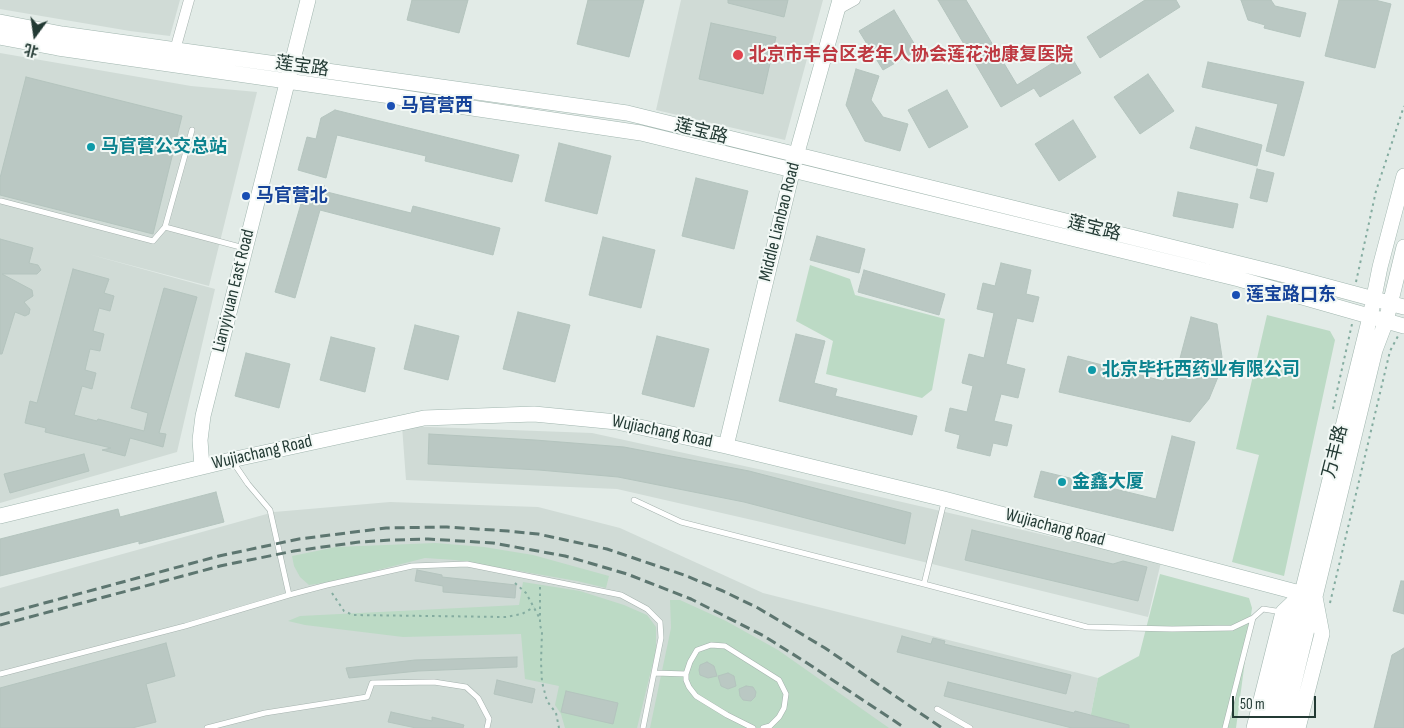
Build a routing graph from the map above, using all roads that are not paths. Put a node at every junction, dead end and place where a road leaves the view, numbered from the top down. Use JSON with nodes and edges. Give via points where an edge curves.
{"nodes":[{"id":1,"x":189,"y":0,"type":"edge"},
{"id":2,"x":308,"y":0,"type":"edge"},
{"id":3,"x":855,"y":0,"type":"edge"},
{"id":4,"x":839,"y":5,"type":"edge"},
{"id":5,"x":0,"y":22,"type":"edge"},
{"id":6,"x":0,"y":37,"type":"edge"},
{"id":7,"x":175,"y":50,"type":"junction"},
{"id":8,"x":291,"y":66,"type":"junction"},
{"id":9,"x":287,"y":81,"type":"junction"},
{"id":10,"x":192,"y":130,"type":"dead end"},
{"id":11,"x":796,"y":156,"type":"junction"},
{"id":12,"x":792,"y":172,"type":"junction"},
{"id":13,"x":1404,"y":176,"type":"edge"},
{"id":14,"x":1,"y":201,"type":"edge"},
{"id":15,"x":166,"y":227,"type":"junction"},
{"id":16,"x":1404,"y":247,"type":"edge"},
{"id":17,"x":244,"y":248,"type":"junction"},
{"id":18,"x":1372,"y":298,"type":"junction"},
{"id":19,"x":1397,"y":305,"type":"edge"},
{"id":20,"x":1370,"y":317,"type":"junction"},
{"id":21,"x":1386,"y":321,"type":"junction"},
{"id":22,"x":1404,"y":326,"type":"edge"},
{"id":23,"x":726,"y":446,"type":"junction"},
{"id":24,"x":231,"y":460,"type":"junction"},
{"id":25,"x":202,"y":467,"type":"junction"},
{"id":26,"x":944,"y":499,"type":"junction"},
{"id":27,"x":634,"y":500,"type":"dead end"},
{"id":28,"x":0,"y":516,"type":"edge"},
{"id":29,"x":924,"y":584,"type":"junction"},
{"id":30,"x":289,"y":595,"type":"junction"},
{"id":31,"x":1309,"y":595,"type":"junction"},
{"id":32,"x":1290,"y":613,"type":"junction"},
{"id":33,"x":1253,"y":618,"type":"junction"},
{"id":34,"x":655,"y":673,"type":"junction"},
{"id":35,"x":0,"y":674,"type":"edge"},
{"id":36,"x":686,"y":674,"type":"junction"},
{"id":37,"x":937,"y":709,"type":"dead end"},
{"id":38,"x":207,"y":728,"type":"edge"},
{"id":39,"x":489,"y":728,"type":"edge"},
{"id":40,"x":643,"y":728,"type":"edge"},
{"id":41,"x":753,"y":728,"type":"edge"},
{"id":42,"x":763,"y":728,"type":"edge"},
{"id":43,"x":970,"y":728,"type":"edge"},
{"id":44,"x":1224,"y":728,"type":"edge"},
{"id":45,"x":1254,"y":728,"type":"edge"},
{"id":46,"x":1268,"y":728,"type":"edge"},
{"id":47,"x":1284,"y":728,"type":"edge"},
{"id":48,"x":1298,"y":728,"type":"edge"}],
"edges":[{"from":1,"to":7,"type":"street"},
{"from":2,"to":8,"type":"main road","name":"Lianyiyuan East Road"},
{"from":3,"to":4,"type":"street"},
{"from":4,"to":11,"type":"main road","name":"Middle Lianbao Road"},
{"from":5,"to":7,"type":"main road","name":"莲宝路"},
{"from":6,"to":9,"type":"main road","name":"莲宝路"},
{"from":7,"to":8,"type":"main road","name":"莲宝路"},
{"from":8,"to":9,"type":"main road","name":"Lianyiyuan East Road"},
{"from":8,"to":11,"type":"main road","name":"莲宝路","via":[[627,113]]},
{"from":9,"to":12,"type":"main road","name":"莲宝路","via":[[640,133]]},
{"from":9,"to":17,"type":"main road","name":"Lianyiyuan East Road"},
{"from":10,"to":15,"type":"lane"},
{"from":11,"to":12,"type":"main road","name":"Middle Lianbao Road"},
{"from":11,"to":18,"type":"main road","name":"莲宝路"},
{"from":12,"to":20,"type":"main road","name":"莲宝路","via":[[1239,279]]},
{"from":12,"to":23,"type":"main road","name":"Middle Lianbao Road"},
{"from":13,"to":18,"type":"main road","name":"万丰路"},
{"from":14,"to":15,"type":"lane","via":[[153,241]]},
{"from":15,"to":17,"type":"lane"},
{"from":16,"to":19,"type":"main road","name":"万丰路"},
{"from":17,"to":25,"type":"main road","name":"Lianyiyuan East Road","via":[[203,416],[200,440]]},
{"from":18,"to":19,"type":"main road","name":"莲宝路"},
{"from":18,"to":20,"type":"main road","name":"万丰路"},
{"from":19,"to":21,"type":"main road","name":"万丰路"},
{"from":20,"to":21,"type":"main road","name":"莲宝路"},
{"from":20,"to":31,"type":"main road","name":"万丰路"},
{"from":21,"to":22,"type":"main road","name":"莲宝路"},
{"from":21,"to":31,"type":"main road","name":"万丰路"},
{"from":23,"to":24,"type":"main road","name":"Wujiachang Road","via":[[617,422],[534,414],[424,418]]},
{"from":23,"to":26,"type":"main road","name":"Wujiachang Road"},
{"from":24,"to":25,"type":"main road","name":"Wujiachang Road"},
{"from":24,"to":30,"type":"lane","via":[[270,510]]},
{"from":25,"to":28,"type":"main road","name":"Wujiachang Road"},
{"from":26,"to":29,"type":"lane"},
{"from":26,"to":31,"type":"main road","name":"Wujiachang Road"},
{"from":27,"to":29,"type":"lane","via":[[681,522]]},
{"from":29,"to":33,"type":"lane","via":[[1087,626],[1232,628]]},
{"from":30,"to":34,"type":"lane","via":[[412,566],[467,564],[621,595],[647,608],[660,622],[661,638]]},
{"from":30,"to":35,"type":"lane"},
{"from":31,"to":32,"type":"main road","name":"万丰路"},
{"from":31,"to":47,"type":"main road","name":"万丰路"},
{"from":31,"to":48,"type":"main road","via":[[1322,634]]},
{"from":32,"to":33,"type":"lane","via":[[1263,609]]},
{"from":32,"to":45,"type":"main road"},
{"from":32,"to":46,"type":"main road","name":"万丰路"},
{"from":33,"to":44,"type":"lane"},
{"from":34,"to":36,"type":"lane"},
{"from":34,"to":40,"type":"lane"},
{"from":36,"to":41,"type":"lane","via":[[696,696]]},
{"from":36,"to":42,"type":"lane","via":[[697,650],[712,645],[725,646],[779,680],[786,694],[784,708],[770,726]]},
{"from":37,"to":43,"type":"lane"},
{"from":38,"to":39,"type":"lane","via":[[265,713],[367,697],[372,683],[434,682],[466,687],[482,705],[489,719]]}]}
